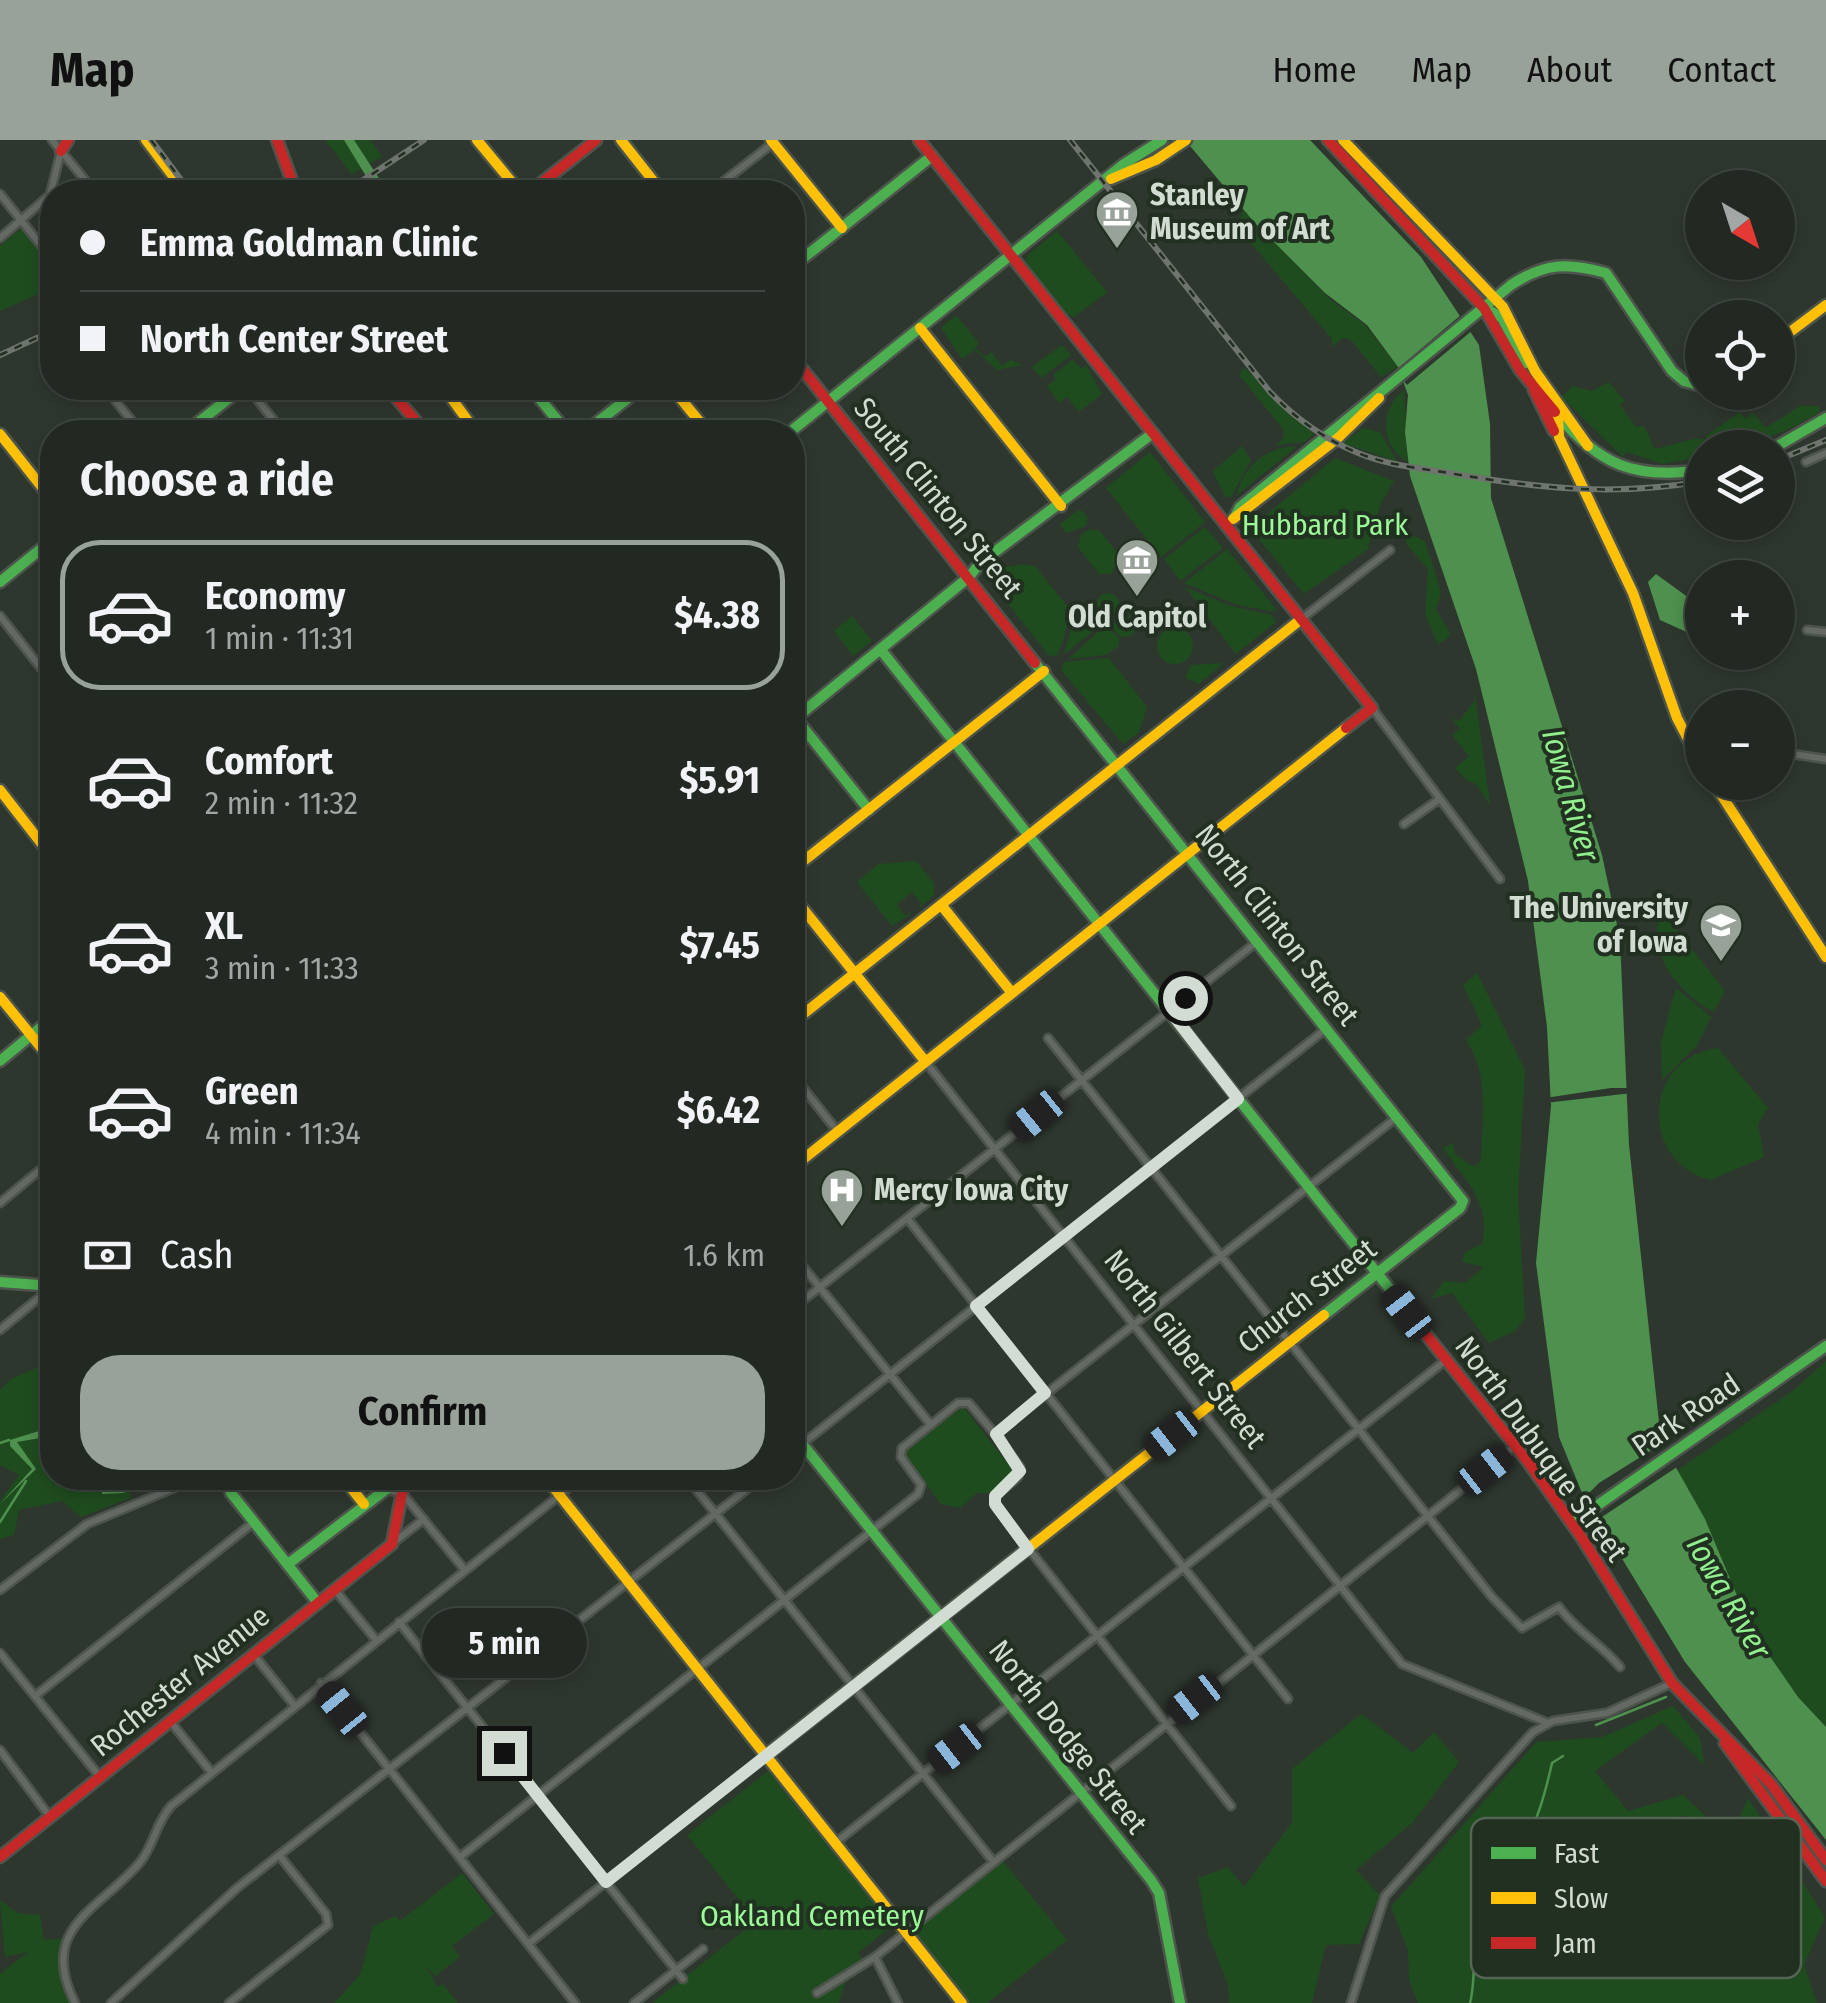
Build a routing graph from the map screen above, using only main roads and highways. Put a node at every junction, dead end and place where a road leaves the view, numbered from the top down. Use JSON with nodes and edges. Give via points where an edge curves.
{"nodes":[{"id":1,"x":146,"y":140,"type":"edge"},
{"id":2,"x":277,"y":140,"type":"edge"},
{"id":3,"x":477,"y":140,"type":"edge"},
{"id":4,"x":596,"y":140,"type":"edge"},
{"id":5,"x":621,"y":140,"type":"edge"},
{"id":6,"x":919,"y":140,"type":"edge"},
{"id":7,"x":1162,"y":140,"type":"edge"},
{"id":8,"x":1328,"y":140,"type":"edge"},
{"id":9,"x":1342,"y":140,"type":"edge"},
{"id":10,"x":772,"y":141,"type":"edge"},
{"id":11,"x":1182,"y":143,"type":"edge"},
{"id":12,"x":932,"y":156,"type":"junction"},
{"id":13,"x":176,"y":180,"type":"edge"},
{"id":14,"x":292,"y":180,"type":"edge"},
{"id":15,"x":510,"y":180,"type":"edge"},
{"id":16,"x":545,"y":180,"type":"edge"},
{"id":17,"x":653,"y":180,"type":"edge"},
{"id":18,"x":803,"y":180,"type":"edge"},
{"id":19,"x":1109,"y":180,"type":"junction"},
{"id":20,"x":805,"y":182,"type":"edge"},
{"id":21,"x":842,"y":228,"type":"junction"},
{"id":22,"x":1012,"y":256,"type":"junction"},
{"id":23,"x":805,"y":257,"type":"edge"},
{"id":24,"x":1494,"y":299,"type":"junction"},
{"id":25,"x":1826,"y":305,"type":"edge"},
{"id":26,"x":1484,"y":308,"type":"junction"},
{"id":27,"x":920,"y":328,"type":"junction"},
{"id":28,"x":1795,"y":329,"type":"edge"},
{"id":29,"x":1535,"y":371,"type":"junction"},
{"id":30,"x":805,"y":372,"type":"edge"},
{"id":31,"x":1685,"y":381,"type":"edge"},
{"id":32,"x":1532,"y":386,"type":"junction"},
{"id":33,"x":229,"y":400,"type":"edge"},
{"id":34,"x":398,"y":400,"type":"edge"},
{"id":35,"x":541,"y":400,"type":"edge"},
{"id":36,"x":626,"y":400,"type":"edge"},
{"id":37,"x":682,"y":400,"type":"edge"},
{"id":38,"x":829,"y":402,"type":"junction"},
{"id":39,"x":1559,"y":410,"type":"junction"},
{"id":40,"x":1826,"y":418,"type":"edge"},
{"id":41,"x":202,"y":420,"type":"edge"},
{"id":42,"x":415,"y":420,"type":"edge"},
{"id":43,"x":556,"y":420,"type":"edge"},
{"id":44,"x":601,"y":420,"type":"edge"},
{"id":45,"x":698,"y":420,"type":"edge"},
{"id":46,"x":805,"y":420,"type":"edge"},
{"id":47,"x":1153,"y":433,"type":"junction"},
{"id":48,"x":0,"y":434,"type":"edge"},
{"id":49,"x":1795,"y":436,"type":"edge"},
{"id":50,"x":1564,"y":448,"type":"junction"},
{"id":51,"x":1685,"y":472,"type":"edge"},
{"id":52,"x":40,"y":485,"type":"edge"},
{"id":53,"x":1061,"y":506,"type":"junction"},
{"id":54,"x":1230,"y":521,"type":"junction"},
{"id":55,"x":40,"y":550,"type":"edge"},
{"id":56,"x":969,"y":577,"type":"junction"},
{"id":57,"x":0,"y":582,"type":"edge"},
{"id":58,"x":1300,"y":620,"type":"junction"},
{"id":59,"x":882,"y":650,"type":"junction"},
{"id":60,"x":1044,"y":671,"type":"junction"},
{"id":61,"x":805,"y":710,"type":"edge"},
{"id":62,"x":1685,"y":717,"type":"edge"},
{"id":63,"x":805,"y":731,"type":"edge"},
{"id":64,"x":955,"y":742,"type":"junction"},
{"id":65,"x":1118,"y":764,"type":"junction"},
{"id":66,"x":0,"y":790,"type":"edge"},
{"id":67,"x":1725,"y":800,"type":"edge"},
{"id":68,"x":869,"y":810,"type":"junction"},
{"id":69,"x":1028,"y":835,"type":"junction"},
{"id":70,"x":40,"y":842,"type":"edge"},
{"id":71,"x":1188,"y":854,"type":"junction"},
{"id":72,"x":805,"y":860,"type":"edge"},
{"id":73,"x":942,"y":906,"type":"junction"},
{"id":74,"x":805,"y":912,"type":"edge"},
{"id":75,"x":1100,"y":924,"type":"junction"},
{"id":76,"x":1826,"y":957,"type":"edge"},
{"id":77,"x":855,"y":974,"type":"junction"},
{"id":78,"x":1012,"y":993,"type":"junction"},
{"id":79,"x":0,"y":997,"type":"edge"},
{"id":80,"x":805,"y":1013,"type":"edge"},
{"id":81,"x":40,"y":1028,"type":"edge"},
{"id":82,"x":31,"y":1036,"type":"junction"},
{"id":83,"x":40,"y":1047,"type":"edge"},
{"id":84,"x":0,"y":1061,"type":"edge"},
{"id":85,"x":925,"y":1062,"type":"junction"},
{"id":86,"x":805,"y":1158,"type":"edge"},
{"id":87,"x":1458,"y":1210,"type":"joint"},
{"id":88,"x":1376,"y":1273,"type":"junction"},
{"id":89,"x":0,"y":1282,"type":"edge"},
{"id":90,"x":40,"y":1285,"type":"edge"},
{"id":91,"x":1826,"y":1346,"type":"edge"},
{"id":92,"x":805,"y":1447,"type":"edge"},
{"id":93,"x":230,"y":1490,"type":"edge"},
{"id":94,"x":353,"y":1490,"type":"edge"},
{"id":95,"x":385,"y":1490,"type":"edge"},
{"id":96,"x":401,"y":1490,"type":"edge"},
{"id":97,"x":556,"y":1490,"type":"edge"},
{"id":98,"x":364,"y":1504,"type":"junction"},
{"id":99,"x":1572,"y":1523,"type":"junction"},
{"id":100,"x":288,"y":1564,"type":"junction"},
{"id":101,"x":318,"y":1603,"type":"junction"},
{"id":102,"x":941,"y":1617,"type":"junction"},
{"id":103,"x":1706,"y":1720,"type":"junction"},
{"id":104,"x":765,"y":1756,"type":"junction"},
{"id":105,"x":1783,"y":1818,"type":"edge"},
{"id":106,"x":1795,"y":1818,"type":"edge"},
{"id":107,"x":1801,"y":1826,"type":"edge"},
{"id":108,"x":1801,"y":1845,"type":"edge"},
{"id":109,"x":0,"y":1857,"type":"edge"},
{"id":110,"x":1826,"y":1860,"type":"edge"},
{"id":111,"x":1826,"y":1882,"type":"edge"},
{"id":112,"x":962,"y":2003,"type":"edge"},
{"id":113,"x":1180,"y":2003,"type":"edge"}],
"edges":[{"from":1,"to":13,"type":"main road"},
{"from":2,"to":14,"type":"main road"},
{"from":3,"to":15,"type":"main road"},
{"from":4,"to":16,"type":"main road"},
{"from":5,"to":17,"type":"main road"},
{"from":6,"to":12,"type":"main road"},
{"from":7,"to":19,"type":"main road"},
{"from":8,"to":26,"type":"main road"},
{"from":9,"to":24,"type":"main road"},
{"from":10,"to":18,"type":"main road"},
{"from":11,"to":19,"type":"main road"},
{"from":12,"to":21,"type":"main road"},
{"from":12,"to":22,"type":"main road"},
{"from":19,"to":22,"type":"main road"},
{"from":20,"to":21,"type":"main road"},
{"from":21,"to":23,"type":"main road"},
{"from":22,"to":27,"type":"main road"},
{"from":22,"to":47,"type":"main road"},
{"from":24,"to":26,"type":"main road"},
{"from":24,"to":29,"type":"main road"},
{"from":24,"to":31,"type":"main road","via":[[1538,268],[1571,263],[1600,270]]},
{"from":25,"to":28,"type":"main road"},
{"from":26,"to":29,"type":"main road","via":[[1502,318]]},
{"from":26,"to":32,"type":"main road"},
{"from":26,"to":54,"type":"main road"},
{"from":27,"to":38,"type":"main road"},
{"from":27,"to":53,"type":"main road"},
{"from":29,"to":39,"type":"main road"},
{"from":30,"to":38,"type":"main road","name":"South Clinton Street"},
{"from":32,"to":39,"type":"main road"},
{"from":32,"to":50,"type":"main road"},
{"from":33,"to":41,"type":"main road"},
{"from":34,"to":42,"type":"main road"},
{"from":35,"to":43,"type":"main road"},
{"from":36,"to":44,"type":"main road"},
{"from":37,"to":45,"type":"main road"},
{"from":38,"to":46,"type":"main road"},
{"from":38,"to":56,"type":"main road","name":"South Clinton Street"},
{"from":39,"to":50,"type":"main road"},
{"from":39,"to":51,"type":"main road","via":[[1612,464],[1660,476]]},
{"from":40,"to":49,"type":"main road"},
{"from":47,"to":53,"type":"main road"},
{"from":47,"to":54,"type":"main road"},
{"from":48,"to":52,"type":"main road"},
{"from":50,"to":62,"type":"main road"},
{"from":53,"to":56,"type":"main road","via":[[1006,542]]},
{"from":54,"to":58,"type":"main road"},
{"from":55,"to":57,"type":"main road"},
{"from":56,"to":59,"type":"main road"},
{"from":56,"to":60,"type":"main road","name":"South Clinton Street"},
{"from":58,"to":65,"type":"main road"},
{"from":58,"to":71,"type":"main road","via":[[1372,708]]},
{"from":59,"to":61,"type":"main road"},
{"from":59,"to":64,"type":"main road","name":"North Dubuque Street"},
{"from":60,"to":64,"type":"main road"},
{"from":60,"to":65,"type":"main road","name":"North Clinton Street"},
{"from":63,"to":68,"type":"main road"},
{"from":64,"to":68,"type":"main road"},
{"from":64,"to":69,"type":"main road","name":"North Dubuque Street"},
{"from":65,"to":69,"type":"main road"},
{"from":65,"to":71,"type":"main road","name":"North Clinton Street"},
{"from":66,"to":70,"type":"main road"},
{"from":67,"to":76,"type":"main road"},
{"from":68,"to":72,"type":"main road"},
{"from":69,"to":73,"type":"main road"},
{"from":69,"to":75,"type":"main road","name":"North Dubuque Street"},
{"from":71,"to":75,"type":"main road"},
{"from":71,"to":87,"type":"main road","name":"North Clinton Street","via":[[1462,1197]]},
{"from":73,"to":77,"type":"main road"},
{"from":73,"to":78,"type":"main road"},
{"from":74,"to":77,"type":"main road","name":"North Gilbert Street"},
{"from":75,"to":78,"type":"main road"},
{"from":75,"to":88,"type":"main road","name":"North Dubuque Street"},
{"from":77,"to":80,"type":"main road"},
{"from":77,"to":85,"type":"main road","name":"North Gilbert Street"},
{"from":78,"to":85,"type":"main road"},
{"from":79,"to":82,"type":"main road"},
{"from":81,"to":82,"type":"main road"},
{"from":82,"to":83,"type":"main road"},
{"from":82,"to":84,"type":"main road"},
{"from":85,"to":86,"type":"main road"},
{"from":87,"to":88,"type":"main road","name":"Church Street"},
{"from":88,"to":99,"type":"main road","name":"North Dubuque Street"},
{"from":88,"to":102,"type":"main road","name":"Church Street"},
{"from":89,"to":90,"type":"main road"},
{"from":91,"to":99,"type":"main road","name":"Park Road"},
{"from":92,"to":102,"type":"main road","name":"North Dodge Street"},
{"from":93,"to":100,"type":"main road"},
{"from":94,"to":98,"type":"main road"},
{"from":95,"to":98,"type":"main road"},
{"from":96,"to":101,"type":"main road","name":"Rochester Avenue","via":[[392,1544]]},
{"from":97,"to":104,"type":"main road"},
{"from":98,"to":100,"type":"main road"},
{"from":99,"to":103,"type":"main road","name":"North Dubuque Street","via":[[1672,1682]]},
{"from":100,"to":101,"type":"main road"},
{"from":101,"to":109,"type":"main road","name":"Rochester Avenue"},
{"from":102,"to":104,"type":"main road","name":"Church Street"},
{"from":102,"to":113,"type":"main road","name":"North Dodge Street","via":[[1158,1893]]},
{"from":103,"to":105,"type":"main road","name":"North Dubuque Street"},
{"from":103,"to":106,"type":"main road","name":"North Dubuque Street"},
{"from":104,"to":112,"type":"main road"},
{"from":107,"to":110,"type":"main road","name":"North Dubuque Street"},
{"from":108,"to":111,"type":"main road","name":"North Dubuque Street"}]}
